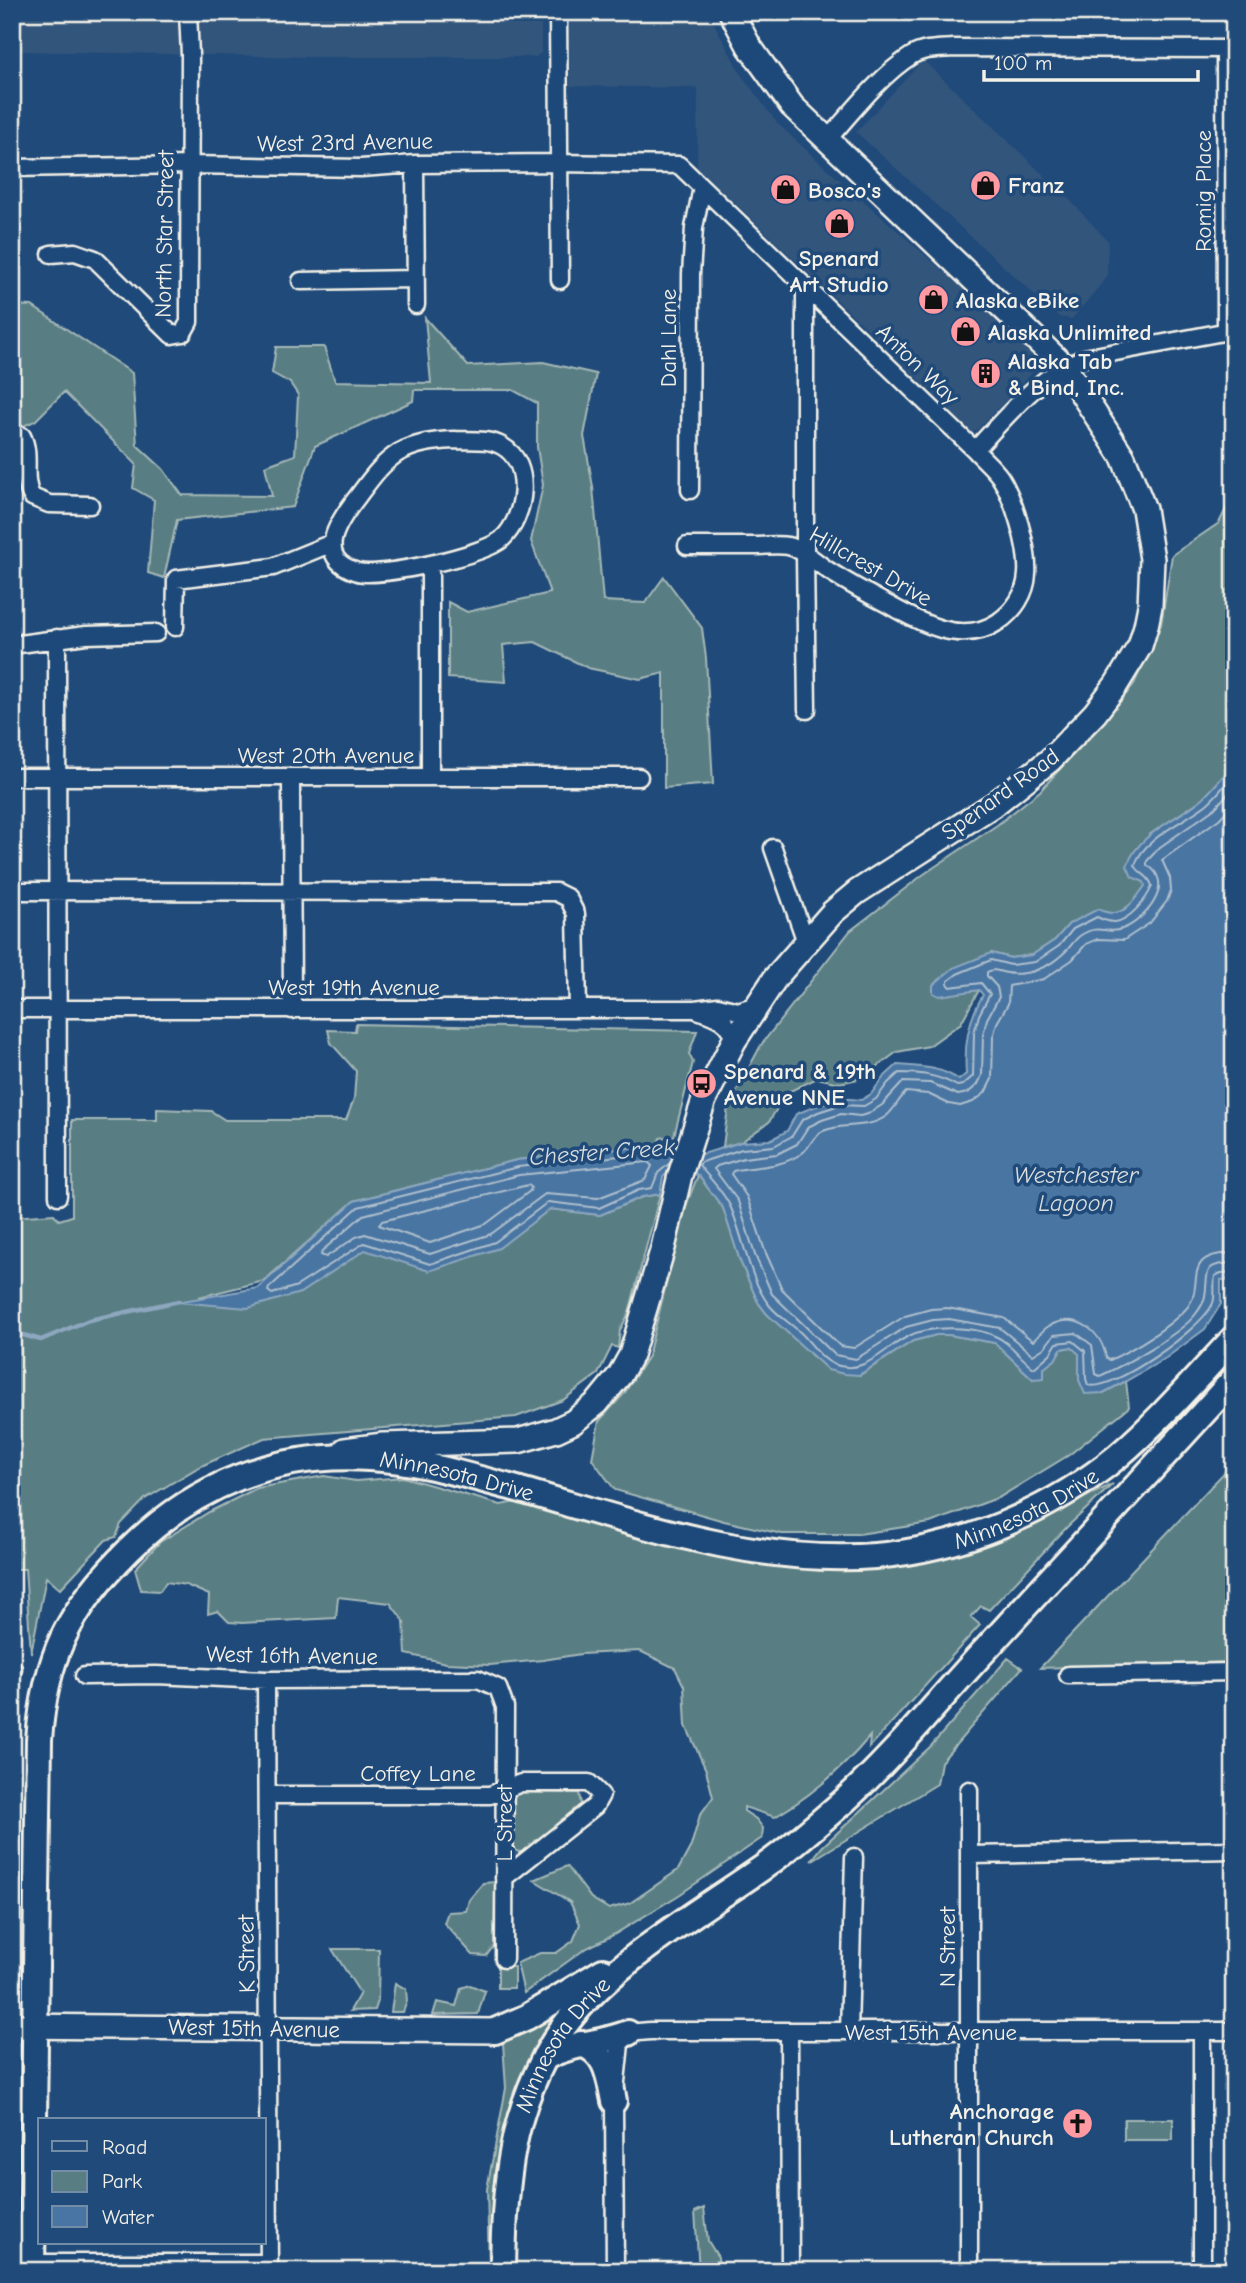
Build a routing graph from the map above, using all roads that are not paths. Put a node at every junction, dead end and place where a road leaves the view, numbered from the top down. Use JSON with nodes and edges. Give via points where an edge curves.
{"nodes":[{"id":1,"x":188,"y":12,"type":"edge"},
{"id":2,"x":558,"y":12,"type":"edge"},
{"id":3,"x":731,"y":12,"type":"edge"},
{"id":4,"x":1229,"y":49,"type":"edge"},
{"id":5,"x":828,"y":139,"type":"junction"},
{"id":6,"x":558,"y":163,"type":"junction"},
{"id":7,"x":415,"y":164,"type":"junction"},
{"id":8,"x":189,"y":165,"type":"junction"},
{"id":9,"x":679,"y":165,"type":"joint"},
{"id":10,"x":12,"y":168,"type":"edge"},
{"id":11,"x":702,"y":187,"type":"junction"},
{"id":12,"x":51,"y":254,"type":"dead end"},
{"id":13,"x":415,"y":279,"type":"junction"},
{"id":14,"x":560,"y":280,"type":"dead end"},
{"id":15,"x":301,"y":281,"type":"dead end"},
{"id":16,"x":805,"y":288,"type":"junction"},
{"id":17,"x":416,"y":304,"type":"dead end"},
{"id":18,"x":1230,"y":331,"type":"edge"},
{"id":19,"x":1064,"y":366,"type":"junction"},
{"id":20,"x":17,"y":434,"type":"edge"},
{"id":21,"x":975,"y":450,"type":"junction"},
{"id":22,"x":690,"y":490,"type":"dead end"},
{"id":23,"x":90,"y":505,"type":"dead end"},
{"id":24,"x":332,"y":543,"type":"junction"},
{"id":25,"x":687,"y":547,"type":"dead end"},
{"id":26,"x":804,"y":555,"type":"junction"},
{"id":27,"x":430,"y":564,"type":"junction"},
{"id":28,"x":175,"y":627,"type":"dead end"},
{"id":29,"x":156,"y":633,"type":"dead end"},
{"id":30,"x":57,"y":638,"type":"junction"},
{"id":31,"x":12,"y":645,"type":"edge"},
{"id":32,"x":807,"y":710,"type":"dead end"},
{"id":33,"x":12,"y":777,"type":"edge"},
{"id":34,"x":57,"y":777,"type":"junction"},
{"id":35,"x":430,"y":777,"type":"junction"},
{"id":36,"x":639,"y":777,"type":"dead end"},
{"id":37,"x":291,"y":778,"type":"junction"},
{"id":38,"x":773,"y":848,"type":"dead end"},
{"id":39,"x":57,"y":890,"type":"junction"},
{"id":40,"x":12,"y":891,"type":"edge"},
{"id":41,"x":292,"y":892,"type":"junction"},
{"id":42,"x":806,"y":942,"type":"junction"},
{"id":43,"x":757,"y":1005,"type":"junction"},
{"id":44,"x":12,"y":1009,"type":"edge"},
{"id":45,"x":57,"y":1009,"type":"junction"},
{"id":46,"x":578,"y":1009,"type":"junction"},
{"id":47,"x":695,"y":1009,"type":"junction"},
{"id":48,"x":292,"y":1010,"type":"junction"},
{"id":49,"x":734,"y":1041,"type":"junction"},
{"id":50,"x":58,"y":1196,"type":"dead end"},
{"id":51,"x":1234,"y":1338,"type":"edge"},
{"id":52,"x":1234,"y":1378,"type":"edge"},
{"id":53,"x":1234,"y":1394,"type":"edge"},
{"id":54,"x":1167,"y":1453,"type":"junction"},
{"id":55,"x":286,"y":1463,"type":"junction"},
{"id":56,"x":1234,"y":1672,"type":"edge"},
{"id":57,"x":1068,"y":1675,"type":"dead end"},
{"id":58,"x":84,"y":1676,"type":"dead end"},
{"id":59,"x":266,"y":1680,"type":"junction"},
{"id":60,"x":498,"y":1688,"type":"joint"},
{"id":61,"x":504,"y":1788,"type":"junction"},
{"id":62,"x":969,"y":1790,"type":"dead end"},
{"id":63,"x":267,"y":1795,"type":"junction"},
{"id":64,"x":1234,"y":1850,"type":"edge"},
{"id":65,"x":970,"y":1855,"type":"junction"},
{"id":66,"x":854,"y":1857,"type":"dead end"},
{"id":67,"x":504,"y":1878,"type":"junction"},
{"id":68,"x":676,"y":1927,"type":"junction"},
{"id":69,"x":504,"y":1959,"type":"dead end"},
{"id":70,"x":23,"y":2026,"type":"edge"},
{"id":71,"x":270,"y":2028,"type":"junction"},
{"id":72,"x":495,"y":2031,"type":"joint"},
{"id":73,"x":789,"y":2031,"type":"junction"},
{"id":74,"x":849,"y":2031,"type":"junction"},
{"id":75,"x":1234,"y":2031,"type":"edge"},
{"id":76,"x":1202,"y":2032,"type":"junction"},
{"id":77,"x":628,"y":2033,"type":"junction"},
{"id":78,"x":970,"y":2033,"type":"junction"},
{"id":79,"x":581,"y":2044,"type":"junction"},
{"id":80,"x":545,"y":2057,"type":"junction"},
{"id":81,"x":614,"y":2101,"type":"junction"},
{"id":82,"x":25,"y":2265,"type":"edge"},
{"id":83,"x":269,"y":2267,"type":"edge"},
{"id":84,"x":503,"y":2271,"type":"edge"},
{"id":85,"x":615,"y":2271,"type":"edge"},
{"id":86,"x":790,"y":2271,"type":"edge"},
{"id":87,"x":969,"y":2271,"type":"edge"},
{"id":88,"x":1202,"y":2271,"type":"edge"}],
"edges":[{"from":1,"to":8,"type":"street","name":"North Star Street"},
{"from":2,"to":6,"type":"street"},
{"from":3,"to":5,"type":"main road","name":"Spenard Road","via":[[766,73],[792,106]]},
{"from":4,"to":5,"type":"street","via":[[928,50],[912,55],[894,70]]},
{"from":4,"to":18,"type":"street","name":"Romig Place"},
{"from":5,"to":19,"type":"main road","name":"Spenard Road"},
{"from":6,"to":7,"type":"street","name":"West 23rd Avenue"},
{"from":6,"to":9,"type":"street","name":"West 23rd Avenue"},
{"from":6,"to":14,"type":"street"},
{"from":7,"to":8,"type":"street","name":"West 23rd Avenue","via":[[361,168]]},
{"from":7,"to":13,"type":"street"},
{"from":8,"to":10,"type":"street","name":"West 23rd Avenue"},
{"from":8,"to":12,"type":"street","name":"North Star Street","via":[[189,322],[183,333],[172,335],[95,259],[75,252]]},
{"from":9,"to":11,"type":"street","name":"Anton Way"},
{"from":11,"to":16,"type":"street","name":"Anton Way"},
{"from":11,"to":22,"type":"street","name":"Dahl Lane","via":[[691,274]]},
{"from":13,"to":15,"type":"street"},
{"from":13,"to":17,"type":"street"},
{"from":16,"to":21,"type":"street","name":"Anton Way"},
{"from":16,"to":26,"type":"street"},
{"from":18,"to":19,"type":"street","via":[[1084,358]]},
{"from":19,"to":21,"type":"street","via":[[1045,378]]},
{"from":19,"to":42,"type":"main road","name":"Spenard Road","via":[[1124,459],[1143,509],[1152,582],[1140,646],[1095,713],[1050,760],[996,803],[857,892]]},
{"from":20,"to":23,"type":"street","via":[[26,450],[26,482],[32,497],[49,505]]},
{"from":21,"to":26,"type":"street","name":"Hillcrest Drive","via":[[1005,487],[1026,556],[1018,603],[989,628],[975,632],[936,629]]},
{"from":24,"to":27,"type":"street","via":[[343,564],[358,572]]},
{"from":24,"to":27,"type":"street","via":[[338,524],[372,478],[403,451],[446,441],[504,447],[520,471],[517,520],[494,544]]},
{"from":24,"to":28,"type":"street","via":[[273,567],[176,579]]},
{"from":25,"to":26,"type":"street","name":"Hillcrest Drive","via":[[790,546]]},
{"from":26,"to":32,"type":"street"},
{"from":27,"to":35,"type":"street"},
{"from":29,"to":30,"type":"street"},
{"from":30,"to":31,"type":"street"},
{"from":30,"to":34,"type":"street"},
{"from":33,"to":34,"type":"street","name":"West 20th Avenue"},
{"from":34,"to":37,"type":"street","name":"West 20th Avenue"},
{"from":34,"to":39,"type":"street"},
{"from":35,"to":36,"type":"street","name":"West 20th Avenue"},
{"from":35,"to":37,"type":"street","name":"West 20th Avenue"},
{"from":37,"to":41,"type":"street"},
{"from":38,"to":42,"type":"street"},
{"from":39,"to":40,"type":"street"},
{"from":39,"to":41,"type":"street"},
{"from":39,"to":45,"type":"street"},
{"from":41,"to":46,"type":"street","via":[[556,892],[568,898],[576,914]]},
{"from":41,"to":48,"type":"street"},
{"from":42,"to":43,"type":"main road","name":"Spenard Road"},
{"from":43,"to":47,"type":"street","name":"West 19th Avenue","via":[[738,1011],[718,1006]]},
{"from":43,"to":49,"type":"main road","name":"Spenard Road"},
{"from":44,"to":45,"type":"street","name":"West 19th Avenue"},
{"from":45,"to":48,"type":"street","name":"West 19th Avenue"},
{"from":45,"to":50,"type":"street"},
{"from":46,"to":47,"type":"street","name":"West 19th Avenue"},
{"from":46,"to":48,"type":"street","name":"West 19th Avenue"},
{"from":47,"to":49,"type":"street","name":"West 19th Avenue","via":[[724,1022]]},
{"from":49,"to":55,"type":"main road","name":"Spenard Road","via":[[700,1110],[631,1355],[610,1390],[556,1430],[518,1441],[383,1446],[333,1451]]},
{"from":51,"to":55,"type":"main road","name":"Minnesota Drive","via":[[1163,1415],[1116,1458],[1065,1493],[972,1536],[878,1556],[778,1555],[721,1544],[418,1464],[369,1458]]},
{"from":52,"to":54,"type":"main road","name":"Minnesota Drive"},
{"from":53,"to":54,"type":"main road"},
{"from":54,"to":68,"type":"main road","name":"Minnesota Drive","via":[[846,1799],[769,1863]]},
{"from":55,"to":70,"type":"main road","name":"Minnesota Drive","via":[[193,1497],[154,1525],[85,1599],[61,1638],[42,1702]]},
{"from":56,"to":57,"type":"street"},
{"from":58,"to":59,"type":"street","name":"West 16th Avenue"},
{"from":59,"to":60,"type":"street","name":"West 16th Avenue","via":[[478,1679]]},
{"from":59,"to":63,"type":"street","name":"K Street"},
{"from":60,"to":61,"type":"street","name":"L Street","via":[[505,1707]]},
{"from":61,"to":63,"type":"street","name":"Coffey Lane","via":[[490,1795]]},
{"from":61,"to":67,"type":"street","name":"L Street"},
{"from":61,"to":67,"type":"street","name":"Coffey Lane","via":[[521,1783],[589,1783],[601,1795],[595,1807]]},
{"from":62,"to":65,"type":"street","name":"N Street"},
{"from":63,"to":71,"type":"street","name":"K Street"},
{"from":64,"to":65,"type":"street"},
{"from":65,"to":78,"type":"street","name":"N Street"},
{"from":66,"to":74,"type":"street"},
{"from":67,"to":69,"type":"street","name":"L Street"},
{"from":68,"to":72,"type":"main road","via":[[527,2017]]},
{"from":68,"to":80,"type":"main road","name":"Minnesota Drive","via":[[588,1998]]},
{"from":70,"to":71,"type":"main road","name":"West 15th Avenue"},
{"from":70,"to":82,"type":"main road","name":"Minnesota Drive"},
{"from":71,"to":72,"type":"main road","name":"West 15th Avenue"},
{"from":71,"to":83,"type":"street","name":"K Street"},
{"from":73,"to":74,"type":"street","name":"West 15th Avenue"},
{"from":73,"to":77,"type":"street","name":"West 15th Avenue"},
{"from":73,"to":86,"type":"street"},
{"from":74,"to":78,"type":"street","name":"West 15th Avenue"},
{"from":75,"to":76,"type":"street","name":"West 15th Avenue"},
{"from":76,"to":78,"type":"street","name":"West 15th Avenue"},
{"from":76,"to":88,"type":"street"},
{"from":77,"to":79,"type":"main road"},
{"from":77,"to":81,"type":"street","via":[[620,2044]]},
{"from":78,"to":87,"type":"street","name":"N Street"},
{"from":79,"to":80,"type":"main road"},
{"from":79,"to":81,"type":"main road","via":[[601,2057]]},
{"from":80,"to":84,"type":"main road","name":"Minnesota Drive","via":[[513,2142]]},
{"from":81,"to":85,"type":"street"},
{"from":82,"to":83,"type":"street"}]}
